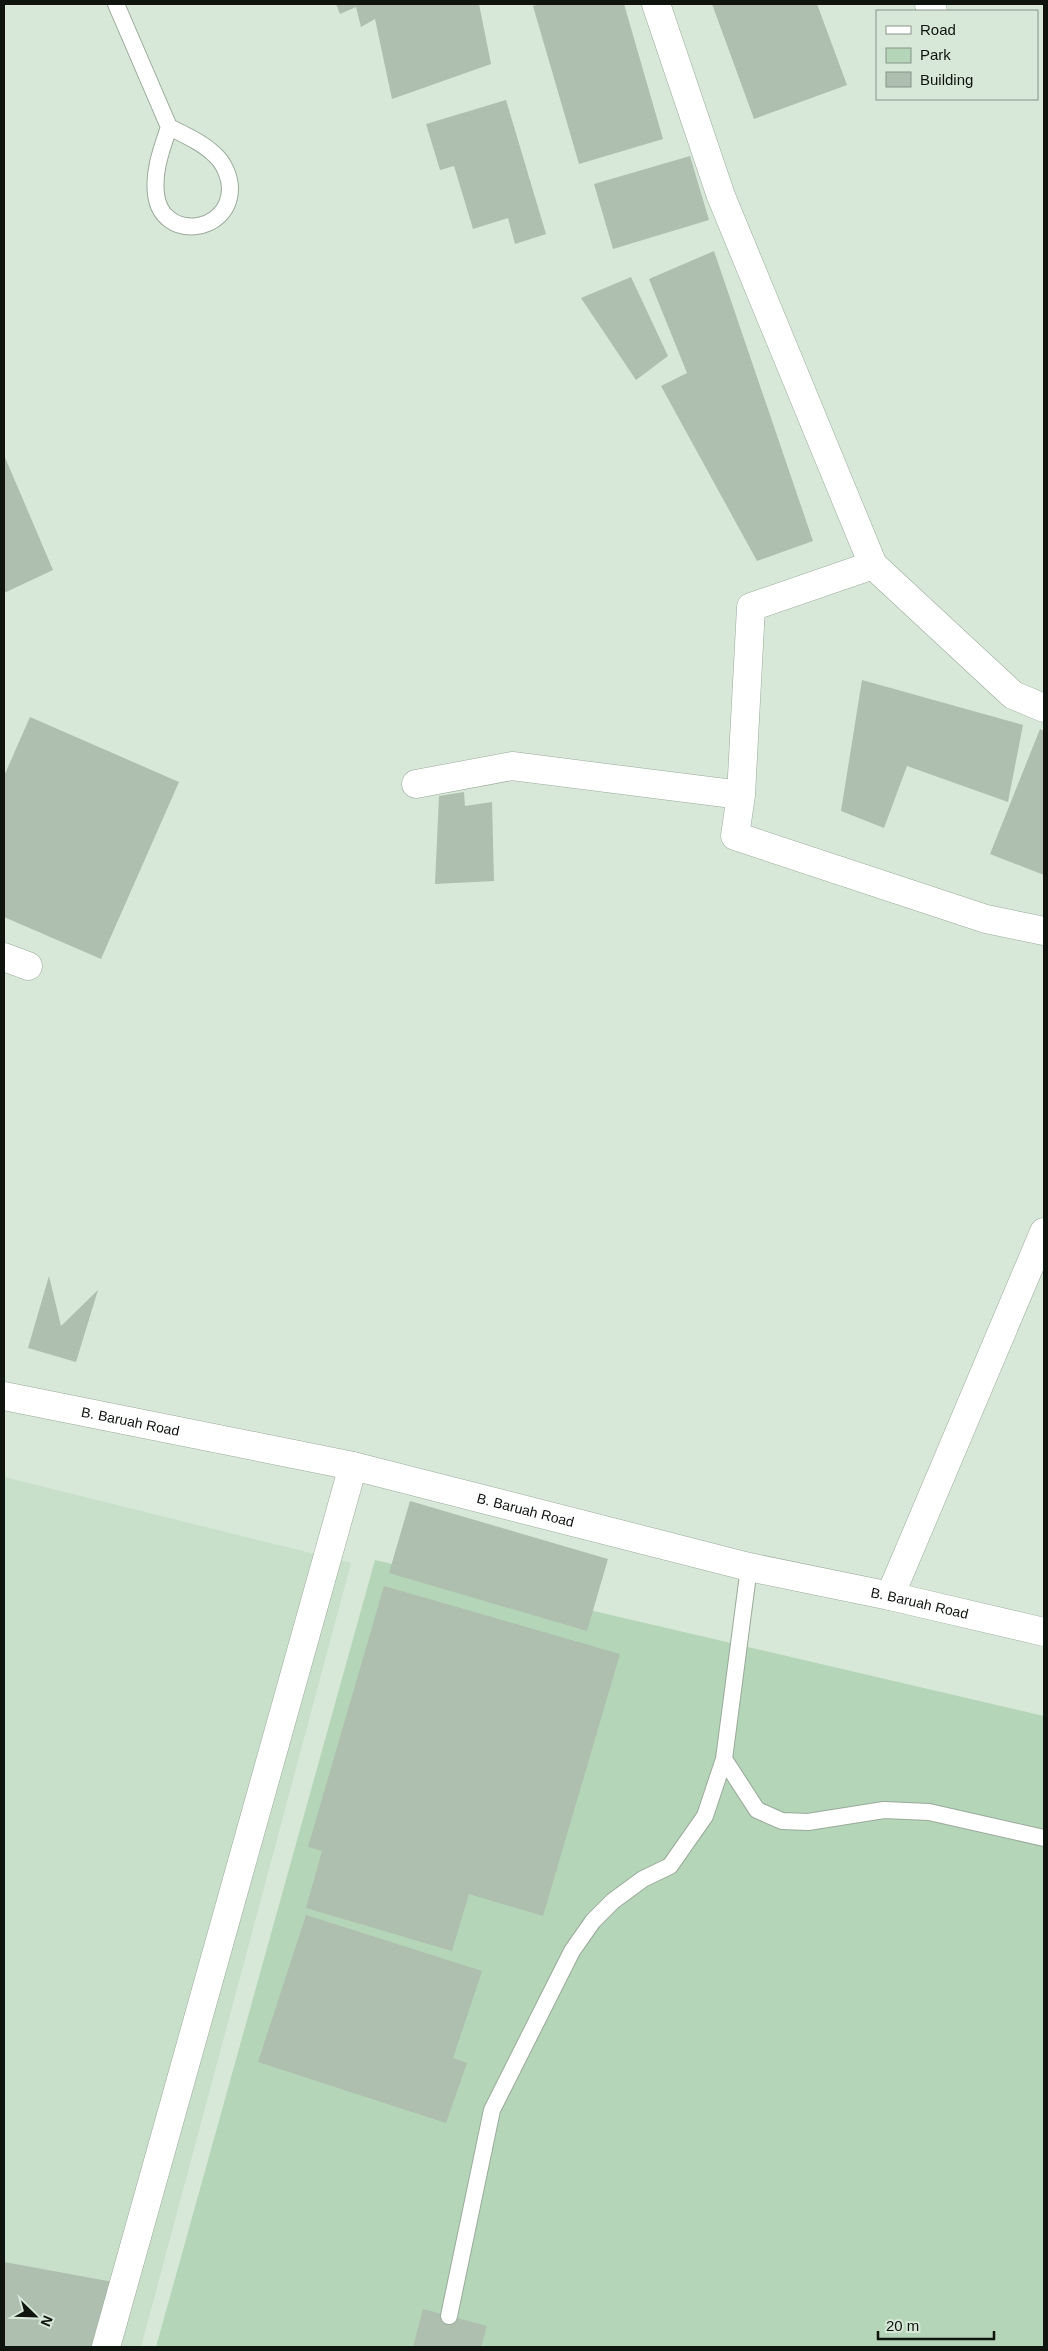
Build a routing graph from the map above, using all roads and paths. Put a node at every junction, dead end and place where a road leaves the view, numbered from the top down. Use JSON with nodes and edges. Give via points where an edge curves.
{"nodes":[{"id":1,"x":116,"y":4,"type":"edge"},
{"id":2,"x":656,"y":4,"type":"edge"},
{"id":3,"x":169,"y":127,"type":"junction"},
{"id":4,"x":873,"y":565,"type":"junction"},
{"id":5,"x":1044,"y":708,"type":"edge"},
{"id":6,"x":416,"y":784,"type":"dead end"},
{"id":7,"x":741,"y":795,"type":"junction"},
{"id":8,"x":1044,"y":931,"type":"edge"},
{"id":9,"x":1044,"y":1232,"type":"edge"},
{"id":10,"x":4,"y":1396,"type":"edge"},
{"id":11,"x":353,"y":1466,"type":"junction"},
{"id":12,"x":749,"y":1567,"type":"junction"},
{"id":13,"x":890,"y":1596,"type":"junction"},
{"id":14,"x":1044,"y":1632,"type":"edge"},
{"id":15,"x":724,"y":1759,"type":"junction"},
{"id":16,"x":1044,"y":1838,"type":"edge"},
{"id":17,"x":449,"y":2316,"type":"dead end"},
{"id":18,"x":106,"y":2347,"type":"edge"}],
"edges":[{"from":1,"to":3,"type":"lane"},
{"from":2,"to":4,"type":"street","via":[[721,196]]},
{"from":3,"to":3,"type":"lane","via":[[215,155],[230,183],[230,202],[219,217],[200,226],[186,227],[170,220],[160,209],[156,195],[158,158]]},
{"from":4,"to":5,"type":"street","via":[[1014,695]]},
{"from":4,"to":7,"type":"street","via":[[751,607]]},
{"from":6,"to":7,"type":"street","via":[[512,766]]},
{"from":7,"to":8,"type":"street","via":[[735,836],[986,919]]},
{"from":9,"to":13,"type":"street"},
{"from":10,"to":11,"type":"street","name":"B. Baruah Road"},
{"from":11,"to":12,"type":"street","name":"B. Baruah Road"},
{"from":11,"to":18,"type":"street"},
{"from":12,"to":13,"type":"street","name":"B. Baruah Road"},
{"from":12,"to":15,"type":"lane"},
{"from":13,"to":14,"type":"street","name":"B. Baruah Road"},
{"from":15,"to":16,"type":"lane","via":[[757,1810],[782,1821],[808,1822],[884,1810],[929,1812]]},
{"from":15,"to":17,"type":"lane","via":[[704,1816],[670,1866],[643,1879],[613,1901],[593,1921],[572,1951],[492,2110]]}]}
